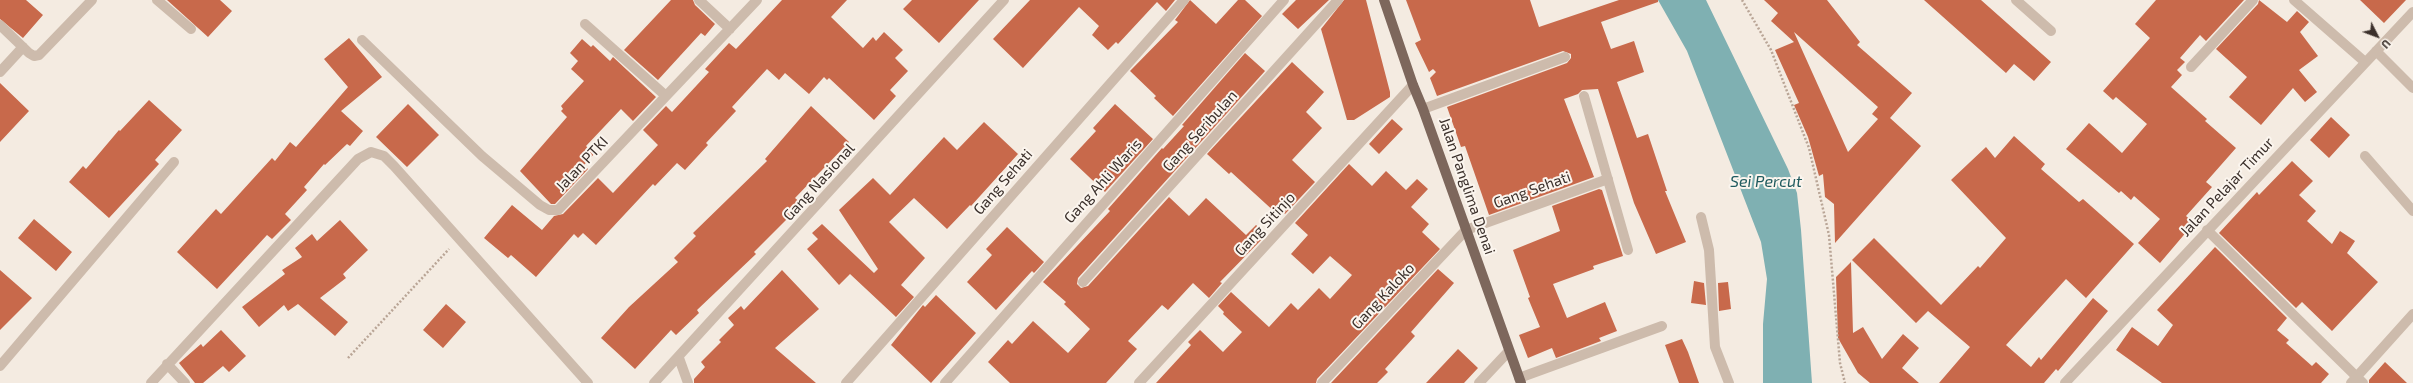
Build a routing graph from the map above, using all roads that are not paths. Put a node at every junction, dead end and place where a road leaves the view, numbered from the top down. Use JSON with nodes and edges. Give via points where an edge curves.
{"nodes":[{"id":1,"x":92,"y":0,"type":"edge"},
{"id":2,"x":157,"y":0,"type":"edge"},
{"id":3,"x":698,"y":0,"type":"edge"},
{"id":4,"x":757,"y":0,"type":"edge"},
{"id":5,"x":1004,"y":0,"type":"edge"},
{"id":6,"x":1184,"y":0,"type":"edge"},
{"id":7,"x":1284,"y":0,"type":"edge"},
{"id":8,"x":1338,"y":0,"type":"edge"},
{"id":9,"x":1384,"y":0,"type":"edge"},
{"id":10,"x":2016,"y":0,"type":"edge"},
{"id":11,"x":2253,"y":0,"type":"edge"},
{"id":12,"x":2294,"y":0,"type":"edge"},
{"id":13,"x":2413,"y":12,"type":"edge"},
{"id":14,"x":585,"y":24,"type":"dead end"},
{"id":15,"x":0,"y":25,"type":"edge"},
{"id":16,"x":191,"y":29,"type":"dead end"},
{"id":17,"x":730,"y":29,"type":"junction"},
{"id":18,"x":2051,"y":31,"type":"dead end"},
{"id":19,"x":362,"y":40,"type":"dead end"},
{"id":20,"x":23,"y":47,"type":"junction"},
{"id":21,"x":2376,"y":51,"type":"junction"},
{"id":22,"x":1565,"y":57,"type":"dead end"},
{"id":23,"x":2365,"y":62,"type":"junction"},
{"id":24,"x":2192,"y":67,"type":"dead end"},
{"id":25,"x":0,"y":72,"type":"edge"},
{"id":26,"x":1413,"y":86,"type":"junction"},
{"id":27,"x":2413,"y":88,"type":"edge"},
{"id":28,"x":666,"y":96,"type":"junction"},
{"id":29,"x":1584,"y":96,"type":"dead end"},
{"id":30,"x":1423,"y":109,"type":"junction"},
{"id":31,"x":2364,"y":156,"type":"dead end"},
{"id":32,"x":174,"y":162,"type":"dead end"},
{"id":33,"x":1608,"y":179,"type":"junction"},
{"id":34,"x":2413,"y":210,"type":"edge"},
{"id":35,"x":1701,"y":217,"type":"dead end"},
{"id":36,"x":1466,"y":230,"type":"junction"},
{"id":37,"x":2208,"y":230,"type":"junction"},
{"id":38,"x":1628,"y":250,"type":"dead end"},
{"id":39,"x":1083,"y":282,"type":"dead end"},
{"id":40,"x":2413,"y":314,"type":"edge"},
{"id":41,"x":1662,"y":326,"type":"dead end"},
{"id":42,"x":1509,"y":351,"type":"junction"},
{"id":43,"x":679,"y":358,"type":"junction"},
{"id":44,"x":167,"y":364,"type":"junction"},
{"id":45,"x":0,"y":366,"type":"edge"},
{"id":46,"x":1520,"y":381,"type":"edge"},
{"id":47,"x":2071,"y":381,"type":"edge"},
{"id":48,"x":2357,"y":381,"type":"edge"},
{"id":49,"x":151,"y":383,"type":"edge"},
{"id":50,"x":185,"y":383,"type":"edge"},
{"id":51,"x":588,"y":383,"type":"edge"},
{"id":52,"x":654,"y":383,"type":"edge"},
{"id":53,"x":688,"y":383,"type":"edge"},
{"id":54,"x":846,"y":383,"type":"edge"},
{"id":55,"x":945,"y":383,"type":"edge"},
{"id":56,"x":1138,"y":383,"type":"edge"},
{"id":57,"x":1322,"y":383,"type":"edge"},
{"id":58,"x":1479,"y":383,"type":"edge"},
{"id":59,"x":1729,"y":383,"type":"edge"}],
"edges":[{"from":1,"to":20,"type":"street","via":[[39,55],[34,56]]},
{"from":2,"to":16,"type":"street"},
{"from":3,"to":17,"type":"street"},
{"from":4,"to":17,"type":"street","name":"Jalan PTKI"},
{"from":5,"to":43,"type":"street","name":"Gang Nasional"},
{"from":6,"to":54,"type":"street","name":"Gang Sehati"},
{"from":7,"to":55,"type":"street","name":"Gang Ahli Waris"},
{"from":8,"to":39,"type":"street","name":"Gang Seribulan"},
{"from":9,"to":26,"type":"main road","name":"Jalan Panglima Denai"},
{"from":10,"to":18,"type":"street"},
{"from":11,"to":24,"type":"street"},
{"from":12,"to":23,"type":"street"},
{"from":13,"to":21,"type":"street","name":"Jalan Pelajar Timur"},
{"from":14,"to":28,"type":"street"},
{"from":15,"to":20,"type":"street"},
{"from":17,"to":28,"type":"street","name":"Jalan PTKI"},
{"from":19,"to":28,"type":"street","name":"Jalan PTKI","via":[[467,142],[549,210],[558,210],[562,207]]},
{"from":20,"to":25,"type":"street"},
{"from":21,"to":23,"type":"street","name":"Jalan Pelajar Timur"},
{"from":21,"to":27,"type":"street"},
{"from":22,"to":30,"type":"street"},
{"from":23,"to":37,"type":"street","name":"Jalan Pelajar Timur"},
{"from":26,"to":30,"type":"main road","name":"Jalan Panglima Denai"},
{"from":26,"to":56,"type":"street","name":"Gang Sitinjo"},
{"from":29,"to":33,"type":"street"},
{"from":30,"to":36,"type":"main road","name":"Jalan Panglima Denai"},
{"from":31,"to":34,"type":"street"},
{"from":32,"to":45,"type":"street"},
{"from":33,"to":36,"type":"street","name":"Gang Sehati"},
{"from":33,"to":38,"type":"street"},
{"from":35,"to":59,"type":"street","via":[[1709,250],[1715,347]]},
{"from":36,"to":42,"type":"main road","name":"Jalan Panglima Denai"},
{"from":36,"to":57,"type":"street","name":"Gang Kaloko"},
{"from":37,"to":47,"type":"street","name":"Jalan Pelajar Timur"},
{"from":37,"to":48,"type":"street"},
{"from":40,"to":48,"type":"street"},
{"from":41,"to":46,"type":"street"},
{"from":42,"to":46,"type":"main road","name":"Jalan Panglima Denai"},
{"from":42,"to":58,"type":"street"},
{"from":43,"to":52,"type":"street","name":"Gang Nasional"},
{"from":43,"to":53,"type":"street"},
{"from":44,"to":49,"type":"street"},
{"from":44,"to":50,"type":"street"},
{"from":44,"to":51,"type":"street","via":[[358,159],[371,152],[384,156]]}]}
